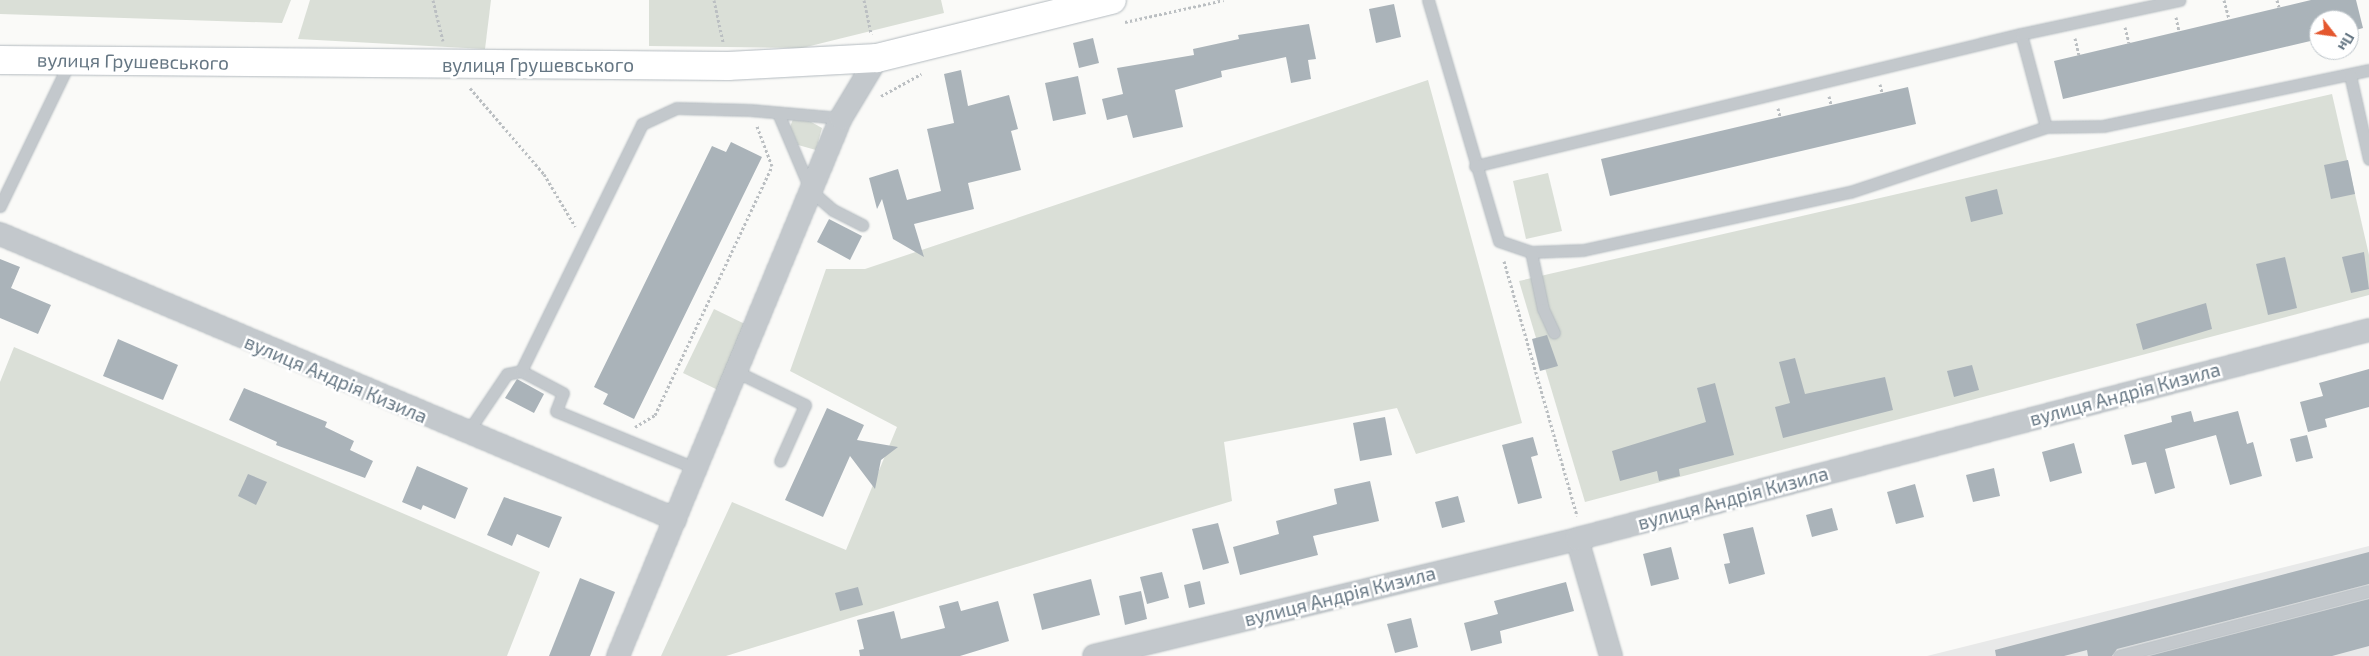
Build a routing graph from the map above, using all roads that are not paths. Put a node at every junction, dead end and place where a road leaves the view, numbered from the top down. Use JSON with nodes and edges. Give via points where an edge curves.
{"nodes":[{"id":1,"x":1112,"y":0,"type":"edge"},
{"id":2,"x":1428,"y":0,"type":"edge"},
{"id":3,"x":2179,"y":0,"type":"edge"},
{"id":4,"x":1069,"y":3,"type":"edge"},
{"id":5,"x":2021,"y":34,"type":"junction"},
{"id":6,"x":877,"y":58,"type":"junction"},
{"id":7,"x":0,"y":60,"type":"edge"},
{"id":8,"x":70,"y":61,"type":"junction"},
{"id":9,"x":2369,"y":70,"type":"edge"},
{"id":10,"x":2350,"y":76,"type":"junction"},
{"id":11,"x":778,"y":113,"type":"junction"},
{"id":12,"x":841,"y":118,"type":"junction"},
{"id":13,"x":2046,"y":127,"type":"junction"},
{"id":14,"x":2369,"y":159,"type":"edge"},
{"id":15,"x":1475,"y":166,"type":"junction"},
{"id":16,"x":812,"y":191,"type":"junction"},
{"id":17,"x":0,"y":206,"type":"edge"},
{"id":18,"x":862,"y":225,"type":"dead end"},
{"id":19,"x":0,"y":234,"type":"edge"},
{"id":20,"x":1530,"y":252,"type":"junction"},
{"id":21,"x":2369,"y":330,"type":"edge"},
{"id":22,"x":1554,"y":333,"type":"dead end"},
{"id":23,"x":521,"y":370,"type":"junction"},
{"id":24,"x":735,"y":371,"type":"junction"},
{"id":25,"x":468,"y":433,"type":"junction"},
{"id":26,"x":780,"y":461,"type":"dead end"},
{"id":27,"x":695,"y":468,"type":"junction"},
{"id":28,"x":674,"y":519,"type":"junction"},
{"id":29,"x":1577,"y":539,"type":"junction"},
{"id":30,"x":2369,"y":591,"type":"edge"},
{"id":31,"x":618,"y":656,"type":"edge"},
{"id":32,"x":1094,"y":656,"type":"edge"},
{"id":33,"x":1611,"y":656,"type":"edge"},
{"id":34,"x":2119,"y":656,"type":"edge"}],
"edges":[{"from":1,"to":4,"type":"main road","name":"вулиця Грушевського"},
{"from":2,"to":15,"type":"lane"},
{"from":3,"to":5,"type":"lane"},
{"from":4,"to":6,"type":"main road","name":"вулиця Грушевського"},
{"from":5,"to":13,"type":"lane"},
{"from":5,"to":15,"type":"lane"},
{"from":6,"to":8,"type":"main road","name":"вулиця Грушевського","via":[[728,66]]},
{"from":6,"to":12,"type":"street"},
{"from":7,"to":8,"type":"main road","name":"вулиця Грушевського"},
{"from":8,"to":17,"type":"lane"},
{"from":9,"to":10,"type":"lane"},
{"from":10,"to":13,"type":"lane","via":[[2102,126]]},
{"from":10,"to":14,"type":"lane"},
{"from":11,"to":12,"type":"lane"},
{"from":11,"to":16,"type":"lane"},
{"from":11,"to":23,"type":"lane","via":[[677,108],[642,124]]},
{"from":12,"to":16,"type":"street"},
{"from":13,"to":20,"type":"lane","via":[[1850,192],[1583,250]]},
{"from":15,"to":20,"type":"lane","via":[[1499,241]]},
{"from":16,"to":18,"type":"lane","via":[[833,210]]},
{"from":16,"to":24,"type":"street"},
{"from":19,"to":25,"type":"street","name":"вулиця Андрія Кизила"},
{"from":20,"to":22,"type":"lane","via":[[1543,308]]},
{"from":21,"to":29,"type":"street","name":"вулиця Андрія Кизила"},
{"from":23,"to":25,"type":"lane","via":[[507,374]]},
{"from":23,"to":27,"type":"lane","via":[[563,393],[556,411]]},
{"from":24,"to":26,"type":"lane","via":[[805,405]]},
{"from":24,"to":27,"type":"street"},
{"from":25,"to":28,"type":"street","name":"вулиця Андрія Кизила"},
{"from":27,"to":28,"type":"street"},
{"from":28,"to":31,"type":"street"},
{"from":29,"to":32,"type":"street","name":"вулиця Андрія Кизила"},
{"from":29,"to":33,"type":"street"},
{"from":30,"to":34,"type":"lane"}]}
